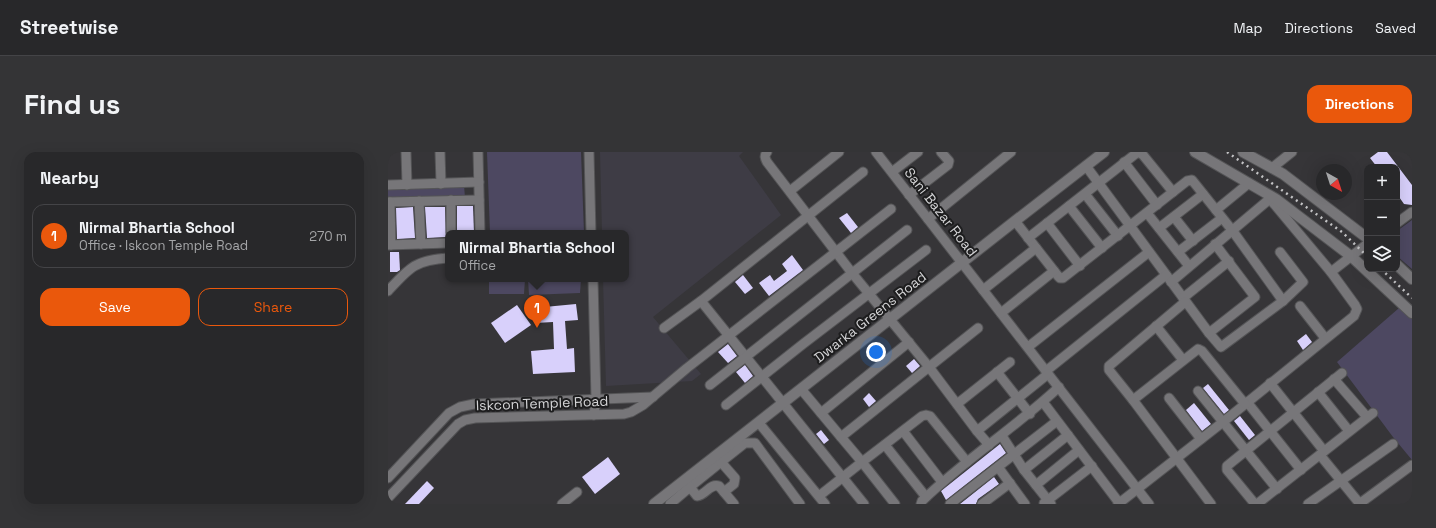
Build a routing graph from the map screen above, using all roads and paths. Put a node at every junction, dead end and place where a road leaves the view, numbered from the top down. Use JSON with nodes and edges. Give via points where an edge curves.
{"nodes":[{"id":1,"x":406,"y":152,"type":"edge"},
{"id":2,"x":440,"y":152,"type":"edge"},
{"id":3,"x":478,"y":152,"type":"edge"},
{"id":4,"x":589,"y":152,"type":"edge"},
{"id":5,"x":767,"y":152,"type":"edge"},
{"id":6,"x":839,"y":152,"type":"edge"},
{"id":7,"x":876,"y":152,"type":"edge"},
{"id":8,"x":918,"y":152,"type":"edge"},
{"id":9,"x":941,"y":152,"type":"edge"},
{"id":10,"x":1012,"y":152,"type":"edge"},
{"id":11,"x":1104,"y":152,"type":"edge"},
{"id":12,"x":1195,"y":152,"type":"edge"},
{"id":13,"x":1243,"y":152,"type":"edge"},
{"id":14,"x":1292,"y":152,"type":"edge"},
{"id":15,"x":1124,"y":162,"type":"junction"},
{"id":16,"x":1086,"y":166,"type":"junction"},
{"id":17,"x":1272,"y":168,"type":"junction"},
{"id":18,"x":863,"y":172,"type":"dead end"},
{"id":19,"x":892,"y":172,"type":"junction"},
{"id":20,"x":478,"y":182,"type":"junction"},
{"id":21,"x":441,"y":184,"type":"junction"},
{"id":22,"x":1098,"y":184,"type":"junction"},
{"id":23,"x":1249,"y":184,"type":"junction"},
{"id":24,"x":388,"y":185,"type":"edge"},
{"id":25,"x":407,"y":185,"type":"junction"},
{"id":26,"x":790,"y":191,"type":"junction"},
{"id":27,"x":1173,"y":192,"type":"junction"},
{"id":28,"x":1085,"y":194,"type":"junction"},
{"id":29,"x":1203,"y":194,"type":"junction"},
{"id":30,"x":909,"y":195,"type":"junction"},
{"id":31,"x":1271,"y":198,"type":"junction"},
{"id":32,"x":451,"y":200,"type":"junction"},
{"id":33,"x":479,"y":200,"type":"junction"},
{"id":34,"x":419,"y":201,"type":"junction"},
{"id":35,"x":389,"y":202,"type":"edge"},
{"id":36,"x":1157,"y":205,"type":"junction"},
{"id":37,"x":1069,"y":206,"type":"junction"},
{"id":38,"x":891,"y":209,"type":"dead end"},
{"id":39,"x":1412,"y":212,"type":"edge"},
{"id":40,"x":1147,"y":213,"type":"junction"},
{"id":41,"x":1219,"y":214,"type":"junction"},
{"id":42,"x":808,"y":215,"type":"junction"},
{"id":43,"x":1174,"y":217,"type":"junction"},
{"id":44,"x":928,"y":219,"type":"junction"},
{"id":45,"x":1015,"y":221,"type":"junction"},
{"id":46,"x":1400,"y":221,"type":"edge"},
{"id":47,"x":1048,"y":223,"type":"junction"},
{"id":48,"x":1130,"y":226,"type":"junction"},
{"id":49,"x":1159,"y":228,"type":"junction"},
{"id":50,"x":452,"y":230,"type":"edge"},
{"id":51,"x":480,"y":230,"type":"edge"},
{"id":52,"x":591,"y":230,"type":"edge"},
{"id":53,"x":907,"y":230,"type":"dead end"},
{"id":54,"x":1232,"y":230,"type":"junction"},
{"id":55,"x":1118,"y":236,"type":"junction"},
{"id":56,"x":1364,"y":236,"type":"edge"},
{"id":57,"x":1028,"y":238,"type":"junction"},
{"id":58,"x":1193,"y":241,"type":"junction"},
{"id":59,"x":445,"y":243,"type":"edge"},
{"id":60,"x":421,"y":244,"type":"junction"},
{"id":61,"x":1215,"y":244,"type":"junction"},
{"id":62,"x":390,"y":245,"type":"edge"},
{"id":63,"x":1364,"y":247,"type":"edge"},
{"id":64,"x":1036,"y":248,"type":"junction"},
{"id":65,"x":1102,"y":248,"type":"junction"},
{"id":66,"x":926,"y":250,"type":"dead end"},
{"id":67,"x":836,"y":252,"type":"junction"},
{"id":68,"x":1149,"y":252,"type":"junction"},
{"id":69,"x":1178,"y":252,"type":"junction"},
{"id":70,"x":1280,"y":252,"type":"dead end"},
{"id":71,"x":1352,"y":257,"type":"junction"},
{"id":72,"x":445,"y":258,"type":"edge"},
{"id":73,"x":1229,"y":261,"type":"junction"},
{"id":74,"x":962,"y":262,"type":"junction"},
{"id":75,"x":1080,"y":266,"type":"junction"},
{"id":76,"x":1189,"y":266,"type":"junction"},
{"id":77,"x":1400,"y":268,"type":"edge"},
{"id":78,"x":1054,"y":271,"type":"junction"},
{"id":79,"x":1331,"y":272,"type":"junction"},
{"id":80,"x":852,"y":273,"type":"junction"},
{"id":81,"x":1168,"y":279,"type":"junction"},
{"id":82,"x":1412,"y":279,"type":"edge"},
{"id":83,"x":593,"y":282,"type":"edge"},
{"id":84,"x":983,"y":290,"type":"junction"},
{"id":85,"x":388,"y":291,"type":"edge"},
{"id":86,"x":868,"y":293,"type":"junction"},
{"id":87,"x":1184,"y":300,"type":"junction"},
{"id":88,"x":701,"y":301,"type":"junction"},
{"id":89,"x":1283,"y":301,"type":"junction"},
{"id":90,"x":1300,"y":306,"type":"dead end"},
{"id":91,"x":1001,"y":313,"type":"junction"},
{"id":92,"x":1412,"y":313,"type":"edge"},
{"id":93,"x":890,"y":319,"type":"junction"},
{"id":94,"x":1156,"y":326,"type":"junction"},
{"id":95,"x":664,"y":328,"type":"dead end"},
{"id":96,"x":978,"y":328,"type":"dead end"},
{"id":97,"x":1209,"y":333,"type":"junction"},
{"id":98,"x":729,"y":336,"type":"junction"},
{"id":99,"x":1325,"y":338,"type":"junction"},
{"id":100,"x":909,"y":342,"type":"junction"},
{"id":101,"x":1028,"y":347,"type":"junction"},
{"id":102,"x":746,"y":357,"type":"junction"},
{"id":103,"x":1183,"y":360,"type":"junction"},
{"id":104,"x":1010,"y":362,"type":"dead end"},
{"id":105,"x":929,"y":367,"type":"junction"},
{"id":106,"x":997,"y":372,"type":"junction"},
{"id":107,"x":1047,"y":373,"type":"junction"},
{"id":108,"x":1342,"y":373,"type":"dead end"},
{"id":109,"x":761,"y":377,"type":"junction"},
{"id":110,"x":1334,"y":379,"type":"junction"},
{"id":111,"x":1270,"y":382,"type":"junction"},
{"id":112,"x":710,"y":385,"type":"dead end"},
{"id":113,"x":1059,"y":388,"type":"junction"},
{"id":114,"x":801,"y":389,"type":"junction"},
{"id":115,"x":1198,"y":391,"type":"dead end"},
{"id":116,"x":1318,"y":392,"type":"junction"},
{"id":117,"x":653,"y":397,"type":"junction"},
{"id":118,"x":1018,"y":398,"type":"junction"},
{"id":119,"x":1169,"y":398,"type":"dead end"},
{"id":120,"x":596,"y":399,"type":"junction"},
{"id":121,"x":1133,"y":400,"type":"junction"},
{"id":122,"x":1043,"y":402,"type":"junction"},
{"id":123,"x":1246,"y":403,"type":"junction"},
{"id":124,"x":783,"y":404,"type":"junction"},
{"id":125,"x":957,"y":404,"type":"junction"},
{"id":126,"x":726,"y":405,"type":"dead end"},
{"id":127,"x":821,"y":412,"type":"junction"},
{"id":128,"x":1294,"y":412,"type":"junction"},
{"id":129,"x":1030,"y":414,"type":"junction"},
{"id":130,"x":594,"y":415,"type":"junction"},
{"id":131,"x":1057,"y":421,"type":"junction"},
{"id":132,"x":1222,"y":422,"type":"junction"},
{"id":133,"x":759,"y":423,"type":"junction"},
{"id":134,"x":902,"y":431,"type":"junction"},
{"id":135,"x":977,"y":431,"type":"junction"},
{"id":136,"x":1270,"y":431,"type":"junction"},
{"id":137,"x":1350,"y":431,"type":"junction"},
{"id":138,"x":1068,"y":435,"type":"junction"},
{"id":139,"x":1002,"y":436,"type":"junction"},
{"id":140,"x":841,"y":437,"type":"junction"},
{"id":141,"x":1201,"y":439,"type":"junction"},
{"id":142,"x":1393,"y":444,"type":"dead end"},
{"id":143,"x":885,"y":445,"type":"junction"},
{"id":144,"x":990,"y":445,"type":"junction"},
{"id":145,"x":1079,"y":450,"type":"junction"},
{"id":146,"x":1246,"y":451,"type":"junction"},
{"id":147,"x":1322,"y":453,"type":"junction"},
{"id":148,"x":1014,"y":455,"type":"junction"},
{"id":149,"x":1176,"y":458,"type":"junction"},
{"id":150,"x":721,"y":462,"type":"junction"},
{"id":151,"x":862,"y":462,"type":"junction"},
{"id":152,"x":967,"y":462,"type":"junction"},
{"id":153,"x":1412,"y":465,"type":"edge"},
{"id":154,"x":1092,"y":466,"type":"junction"},
{"id":155,"x":998,"y":467,"type":"junction"},
{"id":156,"x":705,"y":470,"type":"junction"},
{"id":157,"x":1024,"y":470,"type":"junction"},
{"id":158,"x":1301,"y":470,"type":"junction"},
{"id":159,"x":844,"y":477,"type":"junction"},
{"id":160,"x":388,"y":478,"type":"edge"},
{"id":161,"x":1340,"y":481,"type":"junction"},
{"id":162,"x":942,"y":482,"type":"junction"},
{"id":163,"x":1010,"y":483,"type":"junction"},
{"id":164,"x":1036,"y":485,"type":"junction"},
{"id":165,"x":690,"y":487,"type":"junction"},
{"id":166,"x":1137,"y":489,"type":"junction"},
{"id":167,"x":1277,"y":489,"type":"junction"},
{"id":168,"x":577,"y":492,"type":"dead end"},
{"id":169,"x":724,"y":492,"type":"junction"},
{"id":170,"x":819,"y":496,"type":"junction"},
{"id":171,"x":388,"y":498,"type":"edge"},
{"id":172,"x":924,"y":500,"type":"edge"},
{"id":173,"x":1047,"y":503,"type":"edge"},
{"id":174,"x":562,"y":504,"type":"edge"},
{"id":175,"x":654,"y":504,"type":"edge"},
{"id":176,"x":670,"y":504,"type":"edge"},
{"id":177,"x":734,"y":504,"type":"edge"},
{"id":178,"x":800,"y":504,"type":"edge"},
{"id":179,"x":825,"y":504,"type":"edge"},
{"id":180,"x":864,"y":504,"type":"edge"},
{"id":181,"x":895,"y":504,"type":"edge"},
{"id":182,"x":950,"y":504,"type":"edge"},
{"id":183,"x":982,"y":504,"type":"edge"},
{"id":184,"x":1025,"y":504,"type":"edge"},
{"id":185,"x":1119,"y":504,"type":"edge"},
{"id":186,"x":1149,"y":504,"type":"edge"},
{"id":187,"x":1211,"y":504,"type":"edge"},
{"id":188,"x":1256,"y":504,"type":"edge"},
{"id":189,"x":1308,"y":504,"type":"edge"},
{"id":190,"x":1359,"y":504,"type":"edge"}],
"edges":[{"from":1,"to":25,"type":"street"},
{"from":2,"to":21,"type":"street"},
{"from":3,"to":20,"type":"street"},
{"from":4,"to":52,"type":"street"},
{"from":5,"to":26,"type":"street","via":[[767,162]]},
{"from":6,"to":26,"type":"street"},
{"from":7,"to":19,"type":"street","name":"Sani Bazar Road"},
{"from":8,"to":19,"type":"street"},
{"from":9,"to":30,"type":"street","via":[[949,161],[948,165]]},
{"from":10,"to":44,"type":"street"},
{"from":11,"to":16,"type":"street","name":"Dwarka Greens Road"},
{"from":12,"to":23,"type":"street"},
{"from":13,"to":17,"type":"street"},
{"from":14,"to":17,"type":"street"},
{"from":15,"to":22,"type":"street"},
{"from":15,"to":27,"type":"street","via":[[1136,153],[1141,153]]},
{"from":15,"to":36,"type":"street"},
{"from":16,"to":22,"type":"street"},
{"from":16,"to":45,"type":"street","name":"Dwarka Greens Road"},
{"from":17,"to":56,"type":"street"},
{"from":18,"to":42,"type":"street"},
{"from":19,"to":30,"type":"street","name":"Sani Bazar Road"},
{"from":20,"to":21,"type":"street"},
{"from":20,"to":33,"type":"street"},
{"from":21,"to":25,"type":"street"},
{"from":22,"to":28,"type":"street"},
{"from":22,"to":48,"type":"street"},
{"from":23,"to":31,"type":"street"},
{"from":23,"to":41,"type":"street"},
{"from":24,"to":25,"type":"street"},
{"from":26,"to":42,"type":"street"},
{"from":27,"to":29,"type":"street","via":[[1192,180]]},
{"from":27,"to":36,"type":"street"},
{"from":28,"to":37,"type":"street"},
{"from":28,"to":55,"type":"street"},
{"from":29,"to":41,"type":"street"},
{"from":29,"to":43,"type":"street"},
{"from":30,"to":44,"type":"street","name":"Sani Bazar Road"},
{"from":31,"to":54,"type":"street"},
{"from":31,"to":71,"type":"street"},
{"from":31,"to":79,"type":"street"},
{"from":32,"to":33,"type":"street"},
{"from":32,"to":34,"type":"street"},
{"from":32,"to":50,"type":"street"},
{"from":33,"to":51,"type":"street"},
{"from":34,"to":35,"type":"street"},
{"from":34,"to":60,"type":"street"},
{"from":35,"to":62,"type":"street"},
{"from":36,"to":40,"type":"street"},
{"from":37,"to":47,"type":"street"},
{"from":37,"to":65,"type":"street"},
{"from":38,"to":67,"type":"street","name":"Iskcon Temple Road"},
{"from":39,"to":46,"type":"street"},
{"from":40,"to":48,"type":"street"},
{"from":40,"to":49,"type":"street"},
{"from":41,"to":54,"type":"street"},
{"from":41,"to":58,"type":"street"},
{"from":42,"to":67,"type":"street"},
{"from":42,"to":88,"type":"street"},
{"from":43,"to":49,"type":"street"},
{"from":43,"to":58,"type":"street"},
{"from":44,"to":74,"type":"street","name":"Sani Bazar Road"},
{"from":45,"to":57,"type":"street"},
{"from":45,"to":74,"type":"street","name":"Dwarka Greens Road"},
{"from":47,"to":57,"type":"street"},
{"from":47,"to":75,"type":"street"},
{"from":48,"to":55,"type":"street"},
{"from":48,"to":68,"type":"street"},
{"from":49,"to":69,"type":"street"},
{"from":53,"to":80,"type":"street"},
{"from":54,"to":61,"type":"street"},
{"from":54,"to":89,"type":"street"},
{"from":55,"to":65,"type":"street"},
{"from":57,"to":64,"type":"street"},
{"from":58,"to":69,"type":"street"},
{"from":59,"to":60,"type":"street"},
{"from":60,"to":62,"type":"street"},
{"from":61,"to":73,"type":"street"},
{"from":61,"to":76,"type":"street"},
{"from":63,"to":71,"type":"street"},
{"from":64,"to":78,"type":"street"},
{"from":64,"to":84,"type":"street"},
{"from":65,"to":75,"type":"street"},
{"from":66,"to":86,"type":"street"},
{"from":67,"to":80,"type":"street"},
{"from":67,"to":98,"type":"street","name":"Iskcon Temple Road"},
{"from":68,"to":81,"type":"street"},
{"from":68,"to":101,"type":"street"},
{"from":69,"to":76,"type":"street"},
{"from":70,"to":89,"type":"street","via":[[1303,282]]},
{"from":71,"to":79,"type":"street"},
{"from":71,"to":92,"type":"street"},
{"from":72,"to":85,"type":"street","via":[[431,259],[418,264]]},
{"from":73,"to":87,"type":"street"},
{"from":73,"to":97,"type":"street","via":[[1255,297]]},
{"from":74,"to":84,"type":"street","name":"Sani Bazar Road"},
{"from":74,"to":93,"type":"street","name":"Dwarka Greens Road"},
{"from":75,"to":78,"type":"street","via":[[1064,278],[1060,278]]},
{"from":76,"to":81,"type":"street"},
{"from":77,"to":82,"type":"street"},
{"from":78,"to":91,"type":"street"},
{"from":79,"to":99,"type":"street","via":[[1357,309],[1354,316]]},
{"from":80,"to":86,"type":"street"},
{"from":80,"to":102,"type":"street"},
{"from":81,"to":87,"type":"street"},
{"from":81,"to":107,"type":"street"},
{"from":83,"to":120,"type":"street"},
{"from":84,"to":91,"type":"street","name":"Sani Bazar Road"},
{"from":86,"to":93,"type":"street"},
{"from":86,"to":109,"type":"street"},
{"from":87,"to":94,"type":"street"},
{"from":87,"to":97,"type":"street"},
{"from":88,"to":95,"type":"street"},
{"from":88,"to":98,"type":"street"},
{"from":89,"to":97,"type":"street","via":[[1221,347]]},
{"from":90,"to":99,"type":"street"},
{"from":91,"to":101,"type":"street","name":"Sani Bazar Road"},
{"from":93,"to":100,"type":"street"},
{"from":93,"to":114,"type":"street","name":"Dwarka Greens Road"},
{"from":94,"to":103,"type":"street"},
{"from":94,"to":121,"type":"street","via":[[1109,366],[1109,370]]},
{"from":96,"to":105,"type":"street"},
{"from":98,"to":102,"type":"street"},
{"from":98,"to":117,"type":"street","name":"Iskcon Temple Road"},
{"from":99,"to":111,"type":"street"},
{"from":100,"to":105,"type":"street"},
{"from":100,"to":127,"type":"street"},
{"from":101,"to":107,"type":"street","name":"Sani Bazar Road"},
{"from":102,"to":109,"type":"street"},
{"from":102,"to":112,"type":"street"},
{"from":103,"to":121,"type":"street"},
{"from":103,"to":123,"type":"street","via":[[1200,349]]},
{"from":104,"to":106,"type":"street"},
{"from":105,"to":125,"type":"street"},
{"from":105,"to":140,"type":"street"},
{"from":106,"to":118,"type":"street"},
{"from":106,"to":125,"type":"street"},
{"from":107,"to":113,"type":"street","name":"Sani Bazar Road"},
{"from":107,"to":118,"type":"street"},
{"from":108,"to":110,"type":"street"},
{"from":109,"to":124,"type":"street"},
{"from":109,"to":126,"type":"street"},
{"from":110,"to":116,"type":"street"},
{"from":110,"to":137,"type":"street","via":[[1370,415]]},
{"from":111,"to":123,"type":"street"},
{"from":111,"to":128,"type":"street"},
{"from":113,"to":122,"type":"street"},
{"from":113,"to":166,"type":"street","name":"Sani Bazar Road"},
{"from":114,"to":124,"type":"street","name":"Dwarka Greens Road"},
{"from":114,"to":127,"type":"street"},
{"from":115,"to":132,"type":"street"},
{"from":116,"to":128,"type":"street"},
{"from":116,"to":137,"type":"street"},
{"from":117,"to":120,"type":"street","name":"Iskcon Temple Road"},
{"from":117,"to":130,"type":"street","name":"Iskcon Temple Road","via":[[631,412]]},
{"from":118,"to":129,"type":"street"},
{"from":118,"to":135,"type":"street"},
{"from":119,"to":141,"type":"street"},
{"from":120,"to":130,"type":"street"},
{"from":120,"to":160,"type":"street","name":"Iskcon Temple Road","via":[[474,404],[460,407],[449,413]]},
{"from":121,"to":149,"type":"street"},
{"from":122,"to":129,"type":"street"},
{"from":122,"to":131,"type":"street"},
{"from":123,"to":132,"type":"street"},
{"from":123,"to":136,"type":"street"},
{"from":124,"to":133,"type":"street","name":"Dwarka Greens Road"},
{"from":124,"to":159,"type":"street"},
{"from":125,"to":135,"type":"street"},
{"from":127,"to":140,"type":"street"},
{"from":128,"to":136,"type":"street"},
{"from":128,"to":147,"type":"street"},
{"from":129,"to":139,"type":"street"},
{"from":130,"to":171,"type":"street","name":"Iskcon Temple Road","via":[[465,420],[458,424]]},
{"from":131,"to":138,"type":"street"},
{"from":131,"to":148,"type":"street"},
{"from":132,"to":141,"type":"street"},
{"from":132,"to":146,"type":"street"},
{"from":133,"to":156,"type":"street","name":"Dwarka Greens Road"},
{"from":133,"to":170,"type":"street"},
{"from":134,"to":143,"type":"street"},
{"from":134,"to":152,"type":"street","via":[[922,416],[928,415]]},
{"from":134,"to":162,"type":"street"},
{"from":135,"to":144,"type":"street"},
{"from":136,"to":146,"type":"street"},
{"from":136,"to":158,"type":"street"},
{"from":137,"to":147,"type":"street"},
{"from":138,"to":145,"type":"street"},
{"from":138,"to":157,"type":"street"},
{"from":139,"to":144,"type":"street"},
{"from":139,"to":148,"type":"street"},
{"from":140,"to":151,"type":"street"},
{"from":141,"to":149,"type":"street"},
{"from":142,"to":161,"type":"street"},
{"from":143,"to":151,"type":"street"},
{"from":143,"to":172,"type":"street"},
{"from":144,"to":152,"type":"street"},
{"from":145,"to":154,"type":"street"},
{"from":145,"to":164,"type":"street"},
{"from":146,"to":167,"type":"street"},
{"from":146,"to":188,"type":"street","via":[[1226,468]]},
{"from":147,"to":158,"type":"street"},
{"from":147,"to":161,"type":"street"},
{"from":148,"to":155,"type":"street"},
{"from":148,"to":157,"type":"street"},
{"from":149,"to":166,"type":"street"},
{"from":149,"to":187,"type":"street"},
{"from":150,"to":156,"type":"street"},
{"from":150,"to":169,"type":"street","via":[[735,478],[734,484]]},
{"from":150,"to":178,"type":"street","via":[[745,443],[755,443]]},
{"from":151,"to":159,"type":"street"},
{"from":151,"to":181,"type":"street"},
{"from":152,"to":162,"type":"street"},
{"from":153,"to":190,"type":"street"},
{"from":154,"to":173,"type":"street"},
{"from":154,"to":185,"type":"street"},
{"from":155,"to":163,"type":"street"},
{"from":155,"to":182,"type":"street"},
{"from":156,"to":165,"type":"street"},
{"from":156,"to":175,"type":"street","name":"Dwarka Greens Road"},
{"from":157,"to":164,"type":"street"},
{"from":158,"to":167,"type":"street"},
{"from":159,"to":170,"type":"street"},
{"from":159,"to":180,"type":"street"},
{"from":161,"to":189,"type":"street"},
{"from":161,"to":190,"type":"street"},
{"from":162,"to":172,"type":"street"},
{"from":163,"to":183,"type":"street"},
{"from":163,"to":184,"type":"street"},
{"from":164,"to":173,"type":"street"},
{"from":165,"to":169,"type":"street","via":[[697,496],[703,495],[716,485]]},
{"from":165,"to":176,"type":"street"},
{"from":166,"to":185,"type":"street"},
{"from":166,"to":186,"type":"street","name":"Sani Bazar Road"},
{"from":167,"to":188,"type":"street"},
{"from":168,"to":174,"type":"street"},
{"from":169,"to":177,"type":"street"},
{"from":170,"to":179,"type":"street"}]}
